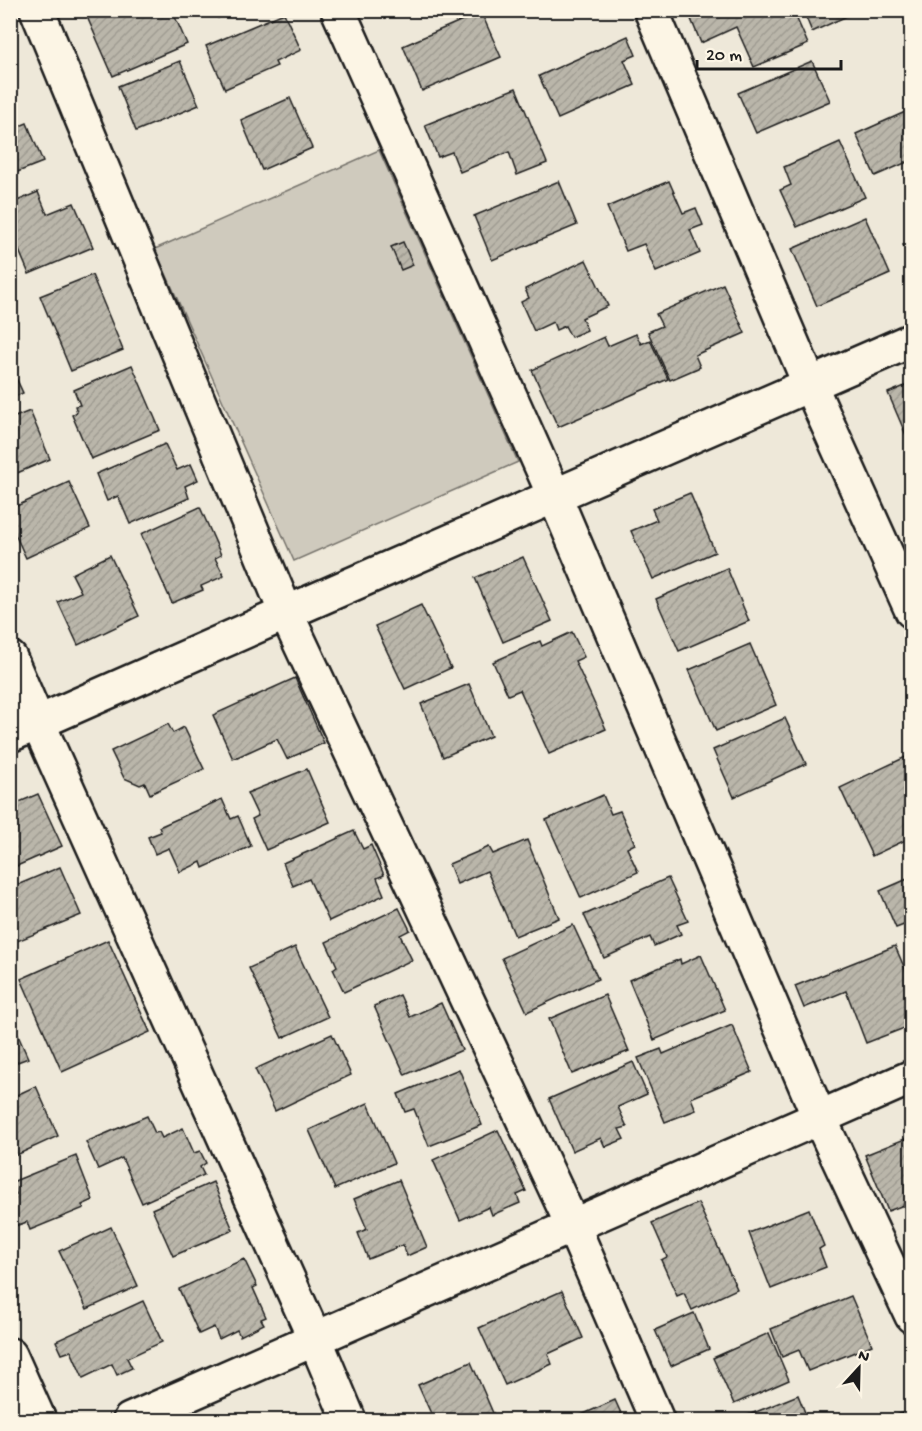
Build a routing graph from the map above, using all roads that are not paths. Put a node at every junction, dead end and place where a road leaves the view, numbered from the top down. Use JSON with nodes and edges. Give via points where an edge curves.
{"nodes":[{"id":1,"x":37,"y":10,"type":"edge"},
{"id":2,"x":338,"y":10,"type":"edge"},
{"id":3,"x":651,"y":10,"type":"edge"},
{"id":4,"x":912,"y":340,"type":"edge"},
{"id":5,"x":810,"y":385,"type":"junction"},
{"id":6,"x":555,"y":496,"type":"junction"},
{"id":7,"x":912,"y":611,"type":"edge"},
{"id":8,"x":286,"y":613,"type":"junction"},
{"id":9,"x":10,"y":658,"type":"edge"},
{"id":10,"x":24,"y":729,"type":"edge"},
{"id":11,"x":912,"y":1077,"type":"edge"},
{"id":12,"x":819,"y":1117,"type":"junction"},
{"id":13,"x":573,"y":1226,"type":"junction"},
{"id":14,"x":912,"y":1316,"type":"edge"},
{"id":15,"x":315,"y":1339,"type":"junction"},
{"id":16,"x":10,"y":1355,"type":"edge"},
{"id":17,"x":39,"y":1420,"type":"edge"},
{"id":18,"x":130,"y":1420,"type":"edge"},
{"id":19,"x":349,"y":1420,"type":"edge"},
{"id":20,"x":657,"y":1420,"type":"edge"}],
"edges":[{"from":1,"to":8,"type":"street"},
{"from":2,"to":6,"type":"street"},
{"from":3,"to":5,"type":"street"},
{"from":4,"to":5,"type":"street"},
{"from":5,"to":6,"type":"street"},
{"from":5,"to":7,"type":"street"},
{"from":6,"to":8,"type":"street"},
{"from":6,"to":12,"type":"street"},
{"from":8,"to":10,"type":"street"},
{"from":8,"to":13,"type":"street"},
{"from":9,"to":10,"type":"street"},
{"from":10,"to":15,"type":"street"},
{"from":11,"to":12,"type":"street"},
{"from":12,"to":13,"type":"street"},
{"from":12,"to":14,"type":"street"},
{"from":13,"to":15,"type":"street"},
{"from":13,"to":20,"type":"street"},
{"from":15,"to":18,"type":"street"},
{"from":15,"to":19,"type":"street"},
{"from":16,"to":17,"type":"street"}]}
